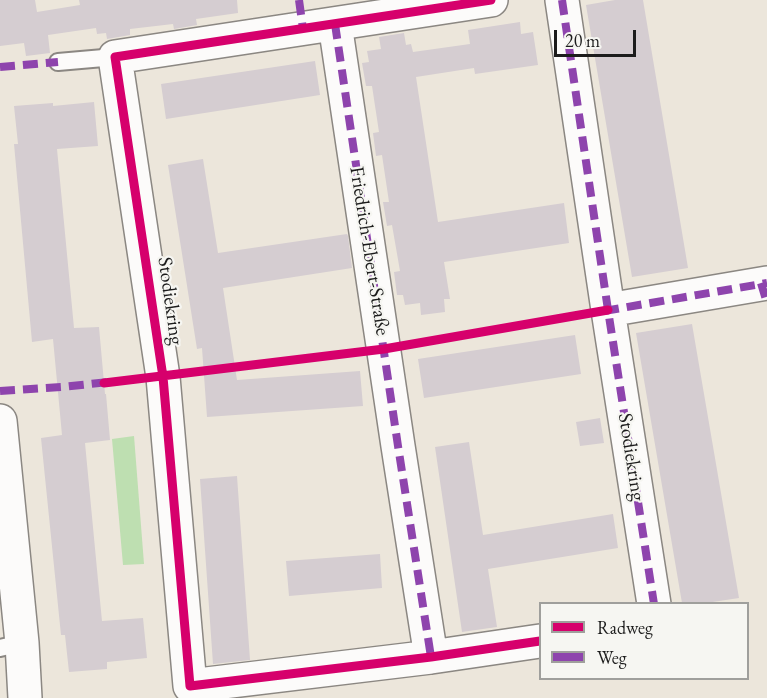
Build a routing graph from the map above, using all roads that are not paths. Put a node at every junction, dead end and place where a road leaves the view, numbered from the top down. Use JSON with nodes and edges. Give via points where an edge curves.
{"nodes":[{"id":1,"x":491,"y":0,"type":"edge"},
{"id":2,"x":562,"y":0,"type":"edge"},
{"id":3,"x":335,"y":24,"type":"junction"},
{"id":4,"x":116,"y":57,"type":"junction"},
{"id":5,"x":58,"y":62,"type":"dead end"},
{"id":6,"x":767,"y":283,"type":"edge"},
{"id":7,"x":608,"y":310,"type":"junction"},
{"id":8,"x":0,"y":421,"type":"edge"},
{"id":9,"x":2,"y":465,"type":"edge"},
{"id":10,"x":654,"y":602,"type":"edge"},
{"id":11,"x":539,"y":641,"type":"edge"},
{"id":12,"x":11,"y":645,"type":"edge"},
{"id":13,"x":431,"y":657,"type":"junction"},
{"id":14,"x":25,"y":698,"type":"edge"}],
"edges":[{"from":1,"to":3,"type":"street"},
{"from":2,"to":7,"type":"street","name":"Stodiekring"},
{"from":3,"to":4,"type":"street"},
{"from":3,"to":13,"type":"street","name":"Friedrich-Ebert-Straße"},
{"from":4,"to":5,"type":"lane"},
{"from":4,"to":13,"type":"street","name":"Stodiekring","via":[[163,377],[190,686]]},
{"from":6,"to":7,"type":"street"},
{"from":7,"to":10,"type":"street","name":"Stodiekring"},
{"from":8,"to":9,"type":"street"},
{"from":9,"to":12,"type":"street"},
{"from":11,"to":13,"type":"street","name":"Stodiekring"},
{"from":12,"to":14,"type":"street"}]}
